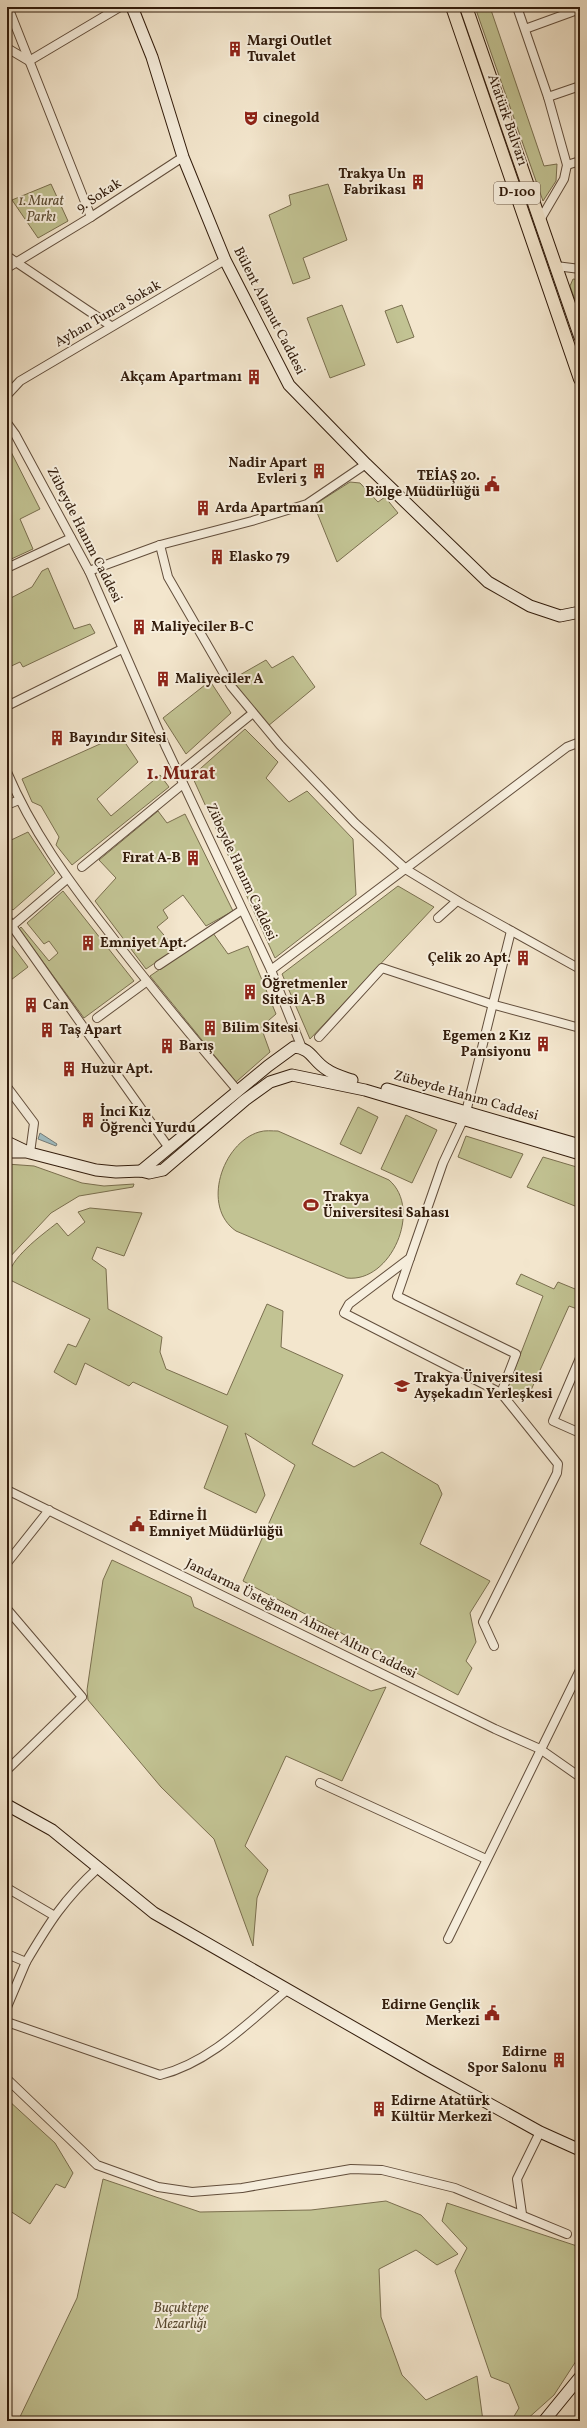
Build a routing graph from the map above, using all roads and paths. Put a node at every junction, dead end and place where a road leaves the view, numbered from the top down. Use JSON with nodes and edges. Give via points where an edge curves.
{"nodes":[{"id":1,"x":8,"y":7,"type":"edge"},
{"id":2,"x":120,"y":7,"type":"edge"},
{"id":3,"x":132,"y":7,"type":"edge"},
{"id":4,"x":452,"y":7,"type":"edge"},
{"id":5,"x":466,"y":7,"type":"edge"},
{"id":6,"x":517,"y":7,"type":"edge"},
{"id":7,"x":580,"y":9,"type":"edge"},
{"id":8,"x":525,"y":30,"type":"junction"},
{"id":9,"x":7,"y":48,"type":"edge"},
{"id":10,"x":29,"y":61,"type":"junction"},
{"id":11,"x":580,"y":86,"type":"edge"},
{"id":12,"x":548,"y":97,"type":"junction"},
{"id":13,"x":183,"y":157,"type":"junction"},
{"id":14,"x":580,"y":161,"type":"edge"},
{"id":15,"x":567,"y":165,"type":"junction"},
{"id":16,"x":91,"y":217,"type":"junction"},
{"id":17,"x":540,"y":220,"type":"junction"},
{"id":18,"x":7,"y":256,"type":"edge"},
{"id":19,"x":225,"y":260,"type":"junction"},
{"id":20,"x":16,"y":262,"type":"junction"},
{"id":21,"x":556,"y":266,"type":"junction"},
{"id":22,"x":7,"y":268,"type":"edge"},
{"id":23,"x":580,"y":269,"type":"edge"},
{"id":24,"x":111,"y":326,"type":"junction"},
{"id":25,"x":580,"y":336,"type":"edge"},
{"id":26,"x":580,"y":379,"type":"edge"},
{"id":27,"x":7,"y":395,"type":"edge"},
{"id":28,"x":7,"y":423,"type":"edge"},
{"id":29,"x":15,"y":434,"type":"junction"},
{"id":30,"x":7,"y":438,"type":"edge"},
{"id":31,"x":366,"y":464,"type":"junction"},
{"id":32,"x":71,"y":538,"type":"junction"},
{"id":33,"x":160,"y":545,"type":"junction"},
{"id":34,"x":7,"y":568,"type":"edge"},
{"id":35,"x":88,"y":571,"type":"junction"},
{"id":36,"x":580,"y":612,"type":"edge"},
{"id":37,"x":122,"y":649,"type":"junction"},
{"id":38,"x":7,"y":706,"type":"edge"},
{"id":39,"x":253,"y":713,"type":"junction"},
{"id":40,"x":580,"y":742,"type":"edge"},
{"id":41,"x":7,"y":772,"type":"edge"},
{"id":42,"x":179,"y":773,"type":"junction"},
{"id":43,"x":183,"y":784,"type":"junction"},
{"id":44,"x":19,"y":800,"type":"junction"},
{"id":45,"x":7,"y":806,"type":"edge"},
{"id":46,"x":82,"y":867,"type":"dead end"},
{"id":47,"x":407,"y":870,"type":"junction"},
{"id":48,"x":67,"y":879,"type":"junction"},
{"id":49,"x":457,"y":901,"type":"junction"},
{"id":50,"x":242,"y":910,"type":"junction"},
{"id":51,"x":438,"y":918,"type":"dead end"},
{"id":52,"x":7,"y":919,"type":"edge"},
{"id":53,"x":12,"y":926,"type":"junction"},
{"id":54,"x":511,"y":931,"type":"junction"},
{"id":55,"x":159,"y":965,"type":"dead end"},
{"id":56,"x":580,"y":969,"type":"edge"},
{"id":57,"x":271,"y":970,"type":"junction"},
{"id":58,"x":146,"y":982,"type":"junction"},
{"id":59,"x":491,"y":1004,"type":"junction"},
{"id":60,"x":97,"y":1018,"type":"dead end"},
{"id":61,"x":580,"y":1028,"type":"edge"},
{"id":62,"x":319,"y":1037,"type":"dead end"},
{"id":63,"x":302,"y":1048,"type":"junction"},
{"id":64,"x":316,"y":1059,"type":"junction"},
{"id":65,"x":304,"y":1076,"type":"junction"},
{"id":66,"x":7,"y":1087,"type":"edge"},
{"id":67,"x":238,"y":1091,"type":"junction"},
{"id":68,"x":245,"y":1100,"type":"junction"},
{"id":69,"x":464,"y":1116,"type":"junction"},
{"id":70,"x":7,"y":1142,"type":"edge"},
{"id":71,"x":580,"y":1144,"type":"edge"},
{"id":72,"x":170,"y":1148,"type":"junction"},
{"id":73,"x":7,"y":1152,"type":"edge"},
{"id":74,"x":30,"y":1152,"type":"junction"},
{"id":75,"x":580,"y":1154,"type":"edge"},
{"id":76,"x":140,"y":1171,"type":"junction"},
{"id":77,"x":410,"y":1258,"type":"junction"},
{"id":78,"x":580,"y":1358,"type":"edge"},
{"id":79,"x":501,"y":1393,"type":"junction"},
{"id":80,"x":580,"y":1433,"type":"edge"},
{"id":81,"x":7,"y":1490,"type":"edge"},
{"id":82,"x":49,"y":1510,"type":"junction"},
{"id":83,"x":7,"y":1563,"type":"edge"},
{"id":84,"x":7,"y":1609,"type":"edge"},
{"id":85,"x":494,"y":1646,"type":"dead end"},
{"id":86,"x":580,"y":1670,"type":"edge"},
{"id":87,"x":540,"y":1749,"type":"junction"},
{"id":88,"x":7,"y":1770,"type":"edge"},
{"id":89,"x":580,"y":1776,"type":"edge"},
{"id":90,"x":320,"y":1783,"type":"dead end"},
{"id":91,"x":7,"y":1805,"type":"edge"},
{"id":92,"x":486,"y":1860,"type":"junction"},
{"id":93,"x":98,"y":1868,"type":"junction"},
{"id":94,"x":7,"y":1888,"type":"edge"},
{"id":95,"x":53,"y":1915,"type":"junction"},
{"id":96,"x":448,"y":1939,"type":"dead end"},
{"id":97,"x":7,"y":1954,"type":"edge"},
{"id":98,"x":26,"y":1962,"type":"junction"},
{"id":99,"x":286,"y":1990,"type":"junction"},
{"id":100,"x":7,"y":2007,"type":"edge"},
{"id":101,"x":7,"y":2022,"type":"edge"},
{"id":102,"x":7,"y":2079,"type":"edge"},
{"id":103,"x":540,"y":2132,"type":"junction"},
{"id":104,"x":580,"y":2150,"type":"edge"},
{"id":105,"x":522,"y":2214,"type":"junction"},
{"id":106,"x":567,"y":2234,"type":"dead end"},
{"id":107,"x":580,"y":2377,"type":"edge"},
{"id":108,"x":544,"y":2421,"type":"edge"}],
"edges":[{"from":1,"to":10,"type":"street"},
{"from":2,"to":10,"type":"street"},
{"from":3,"to":13,"type":"main road","name":"Bülent Alamut Caddesi","via":[[152,57]]},
{"from":4,"to":26,"type":"main road","name":"Atatürk Bulvarı","number":"D-100"},
{"from":5,"to":17,"type":"main road","name":"Atatürk Bulvarı","number":"D-100"},
{"from":6,"to":8,"type":"street"},
{"from":7,"to":8,"type":"street"},
{"from":8,"to":12,"type":"street"},
{"from":9,"to":10,"type":"street"},
{"from":10,"to":16,"type":"street"},
{"from":11,"to":12,"type":"street"},
{"from":12,"to":15,"type":"street"},
{"from":13,"to":16,"type":"street","name":"9. Sokak"},
{"from":13,"to":19,"type":"main road","name":"Bülent Alamut Caddesi"},
{"from":14,"to":15,"type":"street"},
{"from":15,"to":17,"type":"street","via":[[564,179]]},
{"from":16,"to":20,"type":"street","name":"9. Sokak"},
{"from":17,"to":21,"type":"main road","name":"Atatürk Bulvarı","number":"D-100"},
{"from":18,"to":20,"type":"street"},
{"from":19,"to":24,"type":"street","name":"Ayhan Tunca Sokak"},
{"from":19,"to":31,"type":"main road","name":"Bülent Alamut Caddesi","via":[[289,385]]},
{"from":20,"to":22,"type":"street","name":"9. Sokak"},
{"from":20,"to":24,"type":"street"},
{"from":21,"to":23,"type":"street"},
{"from":21,"to":25,"type":"main road","name":"Atatürk Bulvarı","number":"D-100"},
{"from":24,"to":27,"type":"street","name":"Ayhan Tunca Sokak","via":[[20,381]]},
{"from":28,"to":29,"type":"street","name":"Zübeyde Hanım Caddesi"},
{"from":29,"to":30,"type":"street"},
{"from":29,"to":32,"type":"street","name":"Zübeyde Hanım Caddesi"},
{"from":31,"to":33,"type":"street","via":[[307,504]]},
{"from":31,"to":36,"type":"main road","name":"Bülent Alamut Caddesi","via":[[488,582],[530,606],[560,616]]},
{"from":32,"to":34,"type":"street"},
{"from":32,"to":35,"type":"street","name":"Zübeyde Hanım Caddesi"},
{"from":33,"to":35,"type":"street"},
{"from":33,"to":39,"type":"street","via":[[172,584],[230,686]]},
{"from":35,"to":37,"type":"street","name":"Zübeyde Hanım Caddesi"},
{"from":37,"to":38,"type":"street"},
{"from":37,"to":42,"type":"street","name":"Zübeyde Hanım Caddesi"},
{"from":39,"to":42,"type":"street"},
{"from":39,"to":47,"type":"street","via":[[355,823]]},
{"from":40,"to":47,"type":"street","via":[[567,747]]},
{"from":41,"to":44,"type":"street"},
{"from":42,"to":43,"type":"street","name":"Zübeyde Hanım Caddesi"},
{"from":43,"to":46,"type":"street"},
{"from":43,"to":50,"type":"street","name":"Zübeyde Hanım Caddesi"},
{"from":44,"to":45,"type":"street"},
{"from":44,"to":48,"type":"street","via":[[32,826]]},
{"from":47,"to":49,"type":"street"},
{"from":47,"to":57,"type":"street"},
{"from":48,"to":53,"type":"street"},
{"from":48,"to":58,"type":"street"},
{"from":49,"to":51,"type":"street"},
{"from":49,"to":54,"type":"street"},
{"from":50,"to":55,"type":"street"},
{"from":50,"to":57,"type":"street","name":"Zübeyde Hanım Caddesi"},
{"from":52,"to":53,"type":"street"},
{"from":53,"to":72,"type":"street"},
{"from":54,"to":56,"type":"street"},
{"from":54,"to":59,"type":"street"},
{"from":57,"to":63,"type":"street","name":"Zübeyde Hanım Caddesi"},
{"from":58,"to":60,"type":"street"},
{"from":58,"to":67,"type":"street"},
{"from":59,"to":61,"type":"street"},
{"from":59,"to":62,"type":"street","via":[[382,968]]},
{"from":59,"to":69,"type":"street"},
{"from":63,"to":64,"type":"main road","name":"Zübeyde Hanım Caddesi","via":[[308,1050]]},
{"from":63,"to":67,"type":"main road","via":[[294,1047]]},
{"from":64,"to":65,"type":"main road"},
{"from":64,"to":69,"type":"main road","name":"Zübeyde Hanım Caddesi","via":[[325,1069],[339,1076]]},
{"from":65,"to":68,"type":"main road","name":"Zübeyde Hanım Caddesi","via":[[292,1076],[270,1082]]},
{"from":65,"to":69,"type":"main road","name":"Zübeyde Hanım Caddesi"},
{"from":66,"to":74,"type":"street","via":[[34,1123]]},
{"from":67,"to":68,"type":"main road"},
{"from":67,"to":72,"type":"main road"},
{"from":68,"to":76,"type":"main road","name":"Zübeyde Hanım Caddesi","via":[[163,1170],[149,1173]]},
{"from":69,"to":71,"type":"main road","name":"Zübeyde Hanım Caddesi"},
{"from":69,"to":75,"type":"main road","name":"Zübeyde Hanım Caddesi"},
{"from":69,"to":77,"type":"street","via":[[443,1163]]},
{"from":70,"to":74,"type":"main road"},
{"from":72,"to":76,"type":"main road"},
{"from":73,"to":74,"type":"main road"},
{"from":74,"to":76,"type":"main road","name":"Zübeyde Hanım Caddesi","via":[[96,1170]]},
{"from":77,"to":79,"type":"street","via":[[397,1296],[516,1354]]},
{"from":77,"to":79,"type":"street","via":[[349,1304],[344,1313]]},
{"from":78,"to":80,"type":"street","via":[[554,1421]]},
{"from":79,"to":85,"type":"street","via":[[558,1464],[557,1473],[484,1622]]},
{"from":81,"to":82,"type":"street","name":"Jandarma Üsteğmen Ahmet Altın Caddesi"},
{"from":82,"to":83,"type":"street"},
{"from":82,"to":87,"type":"street","name":"Jandarma Üsteğmen Ahmet Altın Caddesi"},
{"from":84,"to":88,"type":"street","via":[[82,1697]]},
{"from":86,"to":87,"type":"street"},
{"from":87,"to":89,"type":"street","name":"Jandarma Üsteğmen Ahmet Altın Caddesi"},
{"from":87,"to":92,"type":"street"},
{"from":90,"to":92,"type":"street"},
{"from":91,"to":93,"type":"main road","via":[[52,1830]]},
{"from":92,"to":96,"type":"street"},
{"from":93,"to":95,"type":"street"},
{"from":93,"to":99,"type":"main road","via":[[154,1912]]},
{"from":94,"to":95,"type":"street"},
{"from":95,"to":98,"type":"street"},
{"from":97,"to":98,"type":"street"},
{"from":98,"to":100,"type":"street"},
{"from":99,"to":101,"type":"street","via":[[230,2038],[178,2071],[160,2075]]},
{"from":99,"to":103,"type":"main road"},
{"from":102,"to":105,"type":"street","via":[[97,2165],[158,2187],[192,2192],[242,2188],[352,2169],[382,2170],[455,2188]]},
{"from":103,"to":104,"type":"main road"},
{"from":103,"to":105,"type":"street","via":[[516,2179]]},
{"from":105,"to":106,"type":"street","via":[[539,2224]]},
{"from":107,"to":108,"type":"main road"}]}
